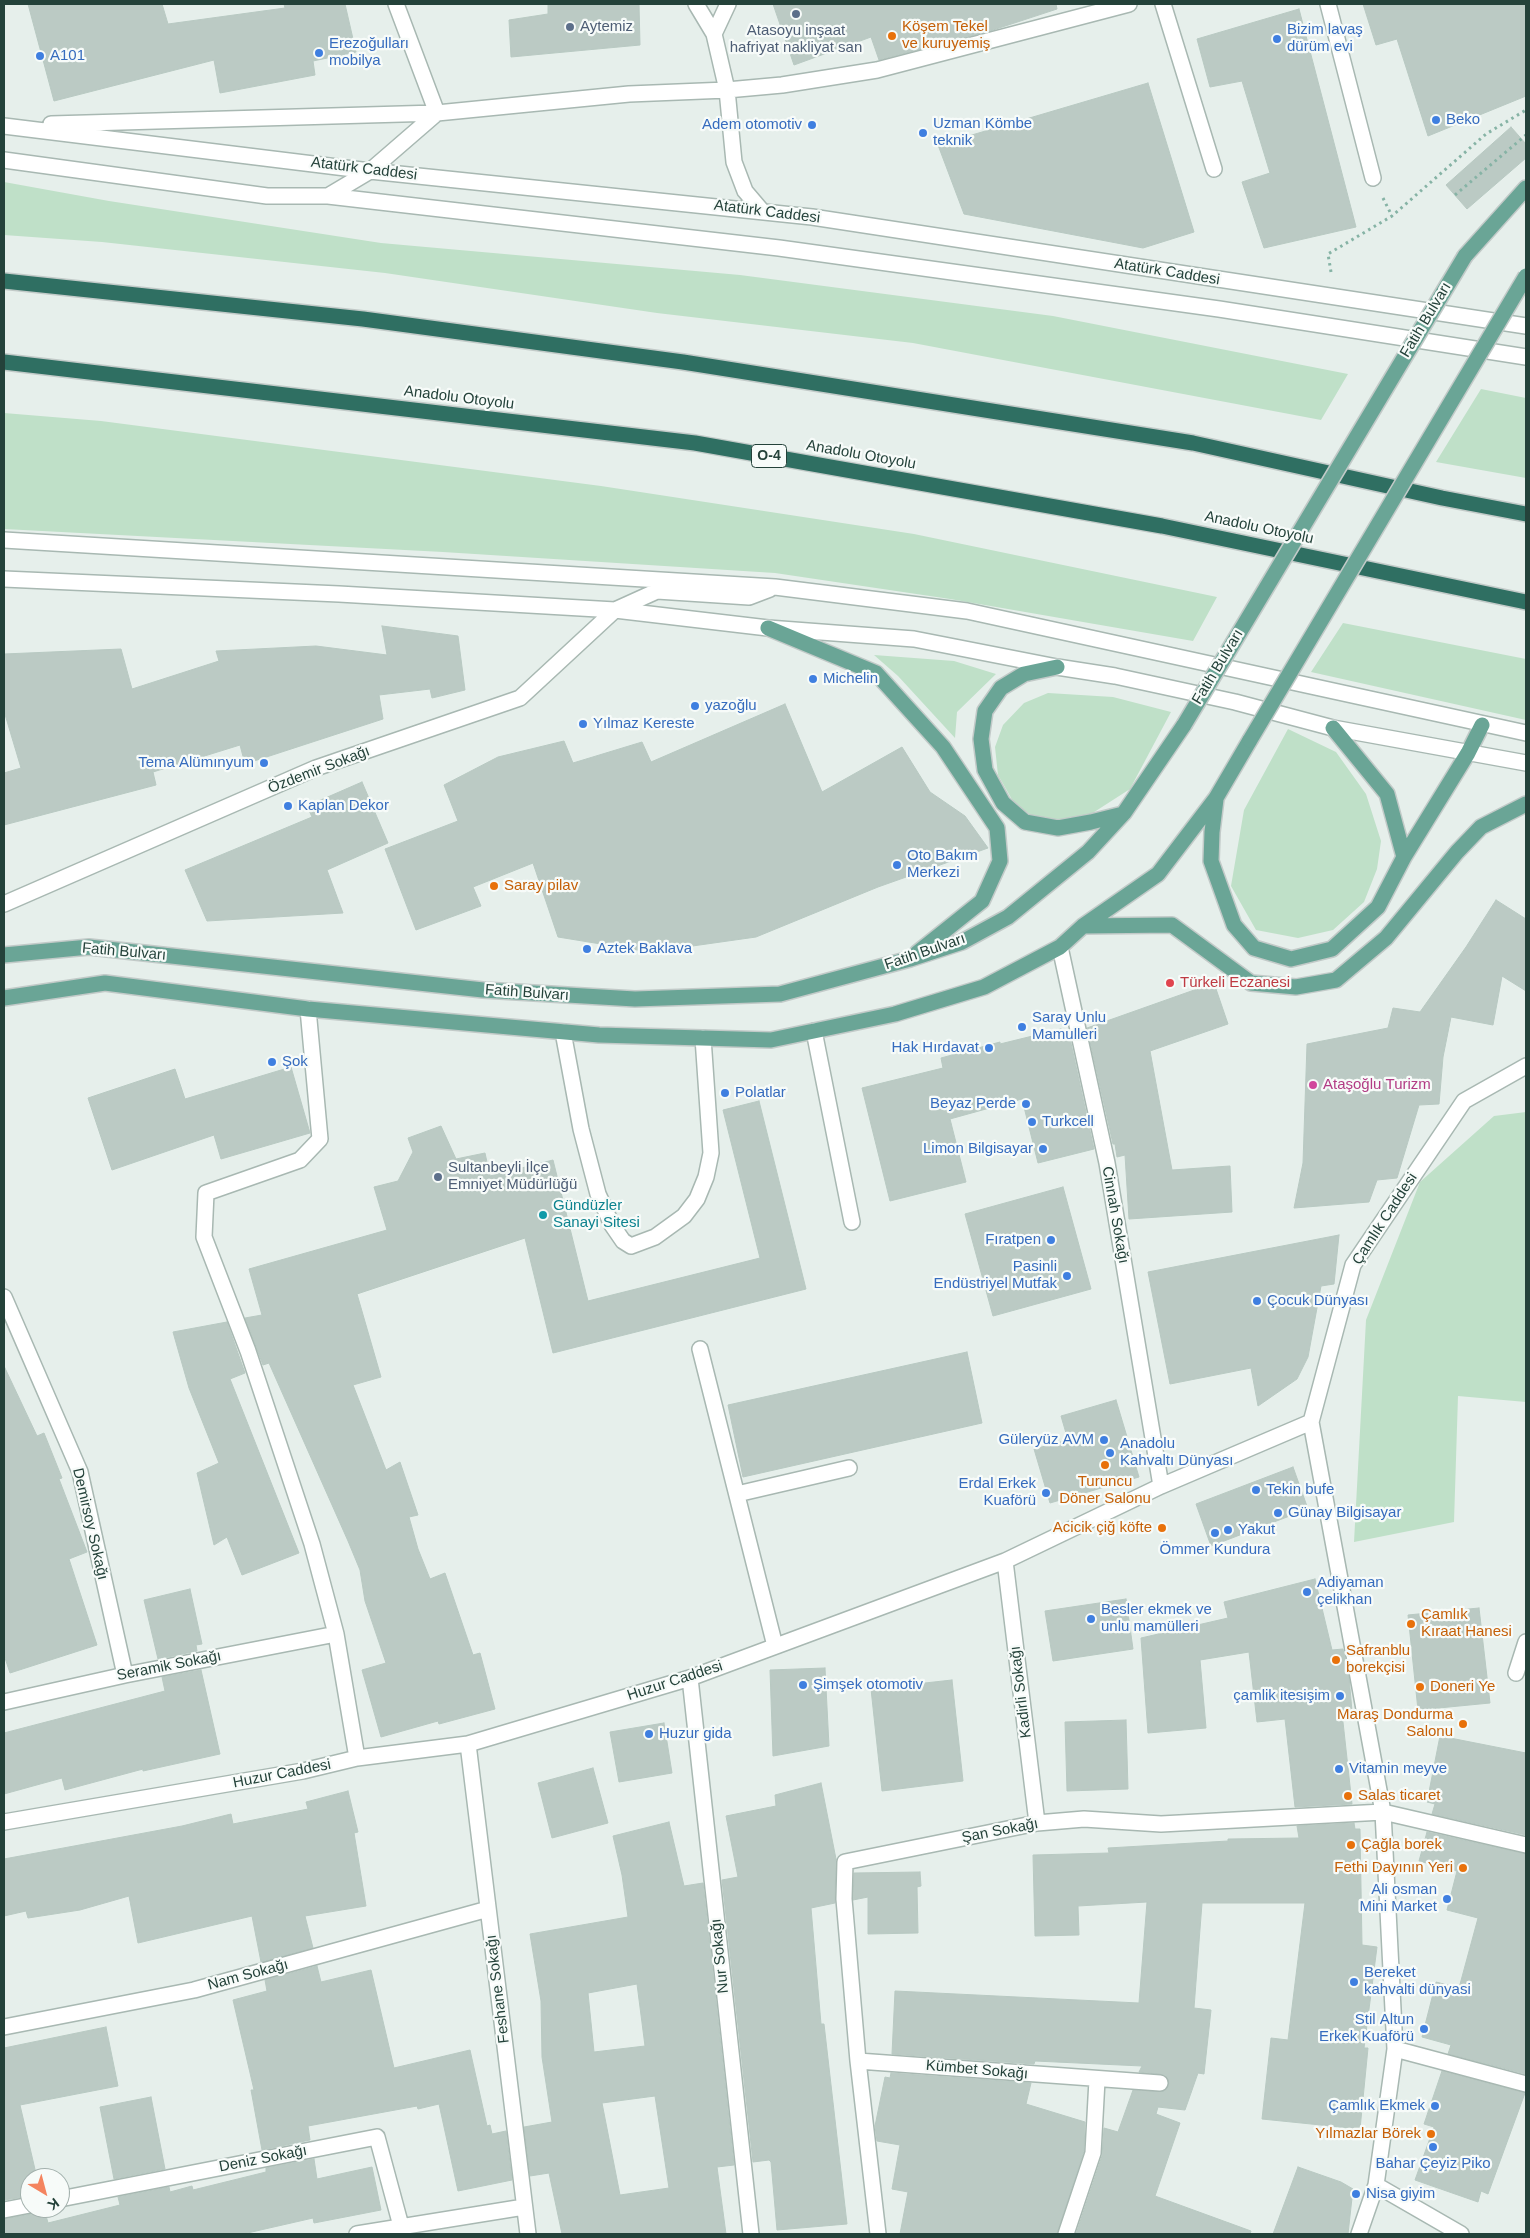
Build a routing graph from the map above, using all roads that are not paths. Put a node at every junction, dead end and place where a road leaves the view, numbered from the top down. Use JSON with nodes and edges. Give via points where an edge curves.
{"nodes":[{"id":1,"x":396,"y":4,"type":"edge"},
{"id":2,"x":696,"y":4,"type":"edge"},
{"id":3,"x":728,"y":4,"type":"edge"},
{"id":4,"x":1129,"y":4,"type":"edge"},
{"id":5,"x":1163,"y":4,"type":"edge"},
{"id":6,"x":1328,"y":4,"type":"edge"},
{"id":7,"x":714,"y":34,"type":"junction"},
{"id":8,"x":727,"y":90,"type":"junction"},
{"id":9,"x":437,"y":113,"type":"junction"},
{"id":10,"x":4,"y":125,"type":"edge"},
{"id":11,"x":4,"y":160,"type":"edge"},
{"id":12,"x":1214,"y":169,"type":"dead end"},
{"id":13,"x":370,"y":170,"type":"junction"},
{"id":14,"x":1373,"y":178,"type":"dead end"},
{"id":15,"x":1526,"y":188,"type":"edge"},
{"id":16,"x":328,"y":196,"type":"junction"},
{"id":17,"x":762,"y":211,"type":"junction"},
{"id":18,"x":1526,"y":276,"type":"edge"},
{"id":19,"x":4,"y":281,"type":"edge"},
{"id":20,"x":1526,"y":326,"type":"edge"},
{"id":21,"x":1526,"y":357,"type":"edge"},
{"id":22,"x":4,"y":362,"type":"edge"},
{"id":23,"x":1526,"y":514,"type":"edge"},
{"id":24,"x":4,"y":540,"type":"edge"},
{"id":25,"x":4,"y":580,"type":"edge"},
{"id":26,"x":775,"y":587,"type":"junction"},
{"id":27,"x":1526,"y":602,"type":"edge"},
{"id":28,"x":615,"y":610,"type":"junction"},
{"id":29,"x":768,"y":628,"type":"junction"},
{"id":30,"x":1057,"y":667,"type":"junction"},
{"id":31,"x":1482,"y":725,"type":"junction"},
{"id":32,"x":1333,"y":728,"type":"junction"},
{"id":33,"x":1526,"y":733,"type":"edge"},
{"id":34,"x":1468,"y":753,"type":"junction"},
{"id":35,"x":1526,"y":764,"type":"edge"},
{"id":36,"x":1216,"y":798,"type":"junction"},
{"id":37,"x":1526,"y":804,"type":"edge"},
{"id":38,"x":1124,"y":814,"type":"junction"},
{"id":39,"x":1404,"y":857,"type":"junction"},
{"id":40,"x":4,"y":904,"type":"edge"},
{"id":41,"x":1083,"y":926,"type":"junction"},
{"id":42,"x":1060,"y":947,"type":"junction"},
{"id":43,"x":4,"y":955,"type":"edge"},
{"id":44,"x":910,"y":960,"type":"junction"},
{"id":45,"x":4,"y":998,"type":"edge"},
{"id":46,"x":308,"y":1009,"type":"junction"},
{"id":47,"x":814,"y":1031,"type":"junction"},
{"id":48,"x":563,"y":1032,"type":"junction"},
{"id":49,"x":703,"y":1038,"type":"junction"},
{"id":50,"x":1526,"y":1066,"type":"edge"},
{"id":51,"x":852,"y":1222,"type":"dead end"},
{"id":52,"x":4,"y":1297,"type":"edge"},
{"id":53,"x":700,"y":1349,"type":"dead end"},
{"id":54,"x":1311,"y":1422,"type":"junction"},
{"id":55,"x":849,"y":1468,"type":"dead end"},
{"id":56,"x":1161,"y":1486,"type":"junction"},
{"id":57,"x":737,"y":1494,"type":"junction"},
{"id":58,"x":1005,"y":1560,"type":"junction"},
{"id":59,"x":336,"y":1634,"type":"junction"},
{"id":60,"x":1526,"y":1642,"type":"edge"},
{"id":61,"x":775,"y":1646,"type":"junction"},
{"id":62,"x":1516,"y":1674,"type":"dead end"},
{"id":63,"x":125,"y":1675,"type":"junction"},
{"id":64,"x":690,"y":1678,"type":"junction"},
{"id":65,"x":4,"y":1702,"type":"edge"},
{"id":66,"x":468,"y":1744,"type":"junction"},
{"id":67,"x":357,"y":1758,"type":"junction"},
{"id":68,"x":1383,"y":1812,"type":"junction"},
{"id":69,"x":4,"y":1822,"type":"edge"},
{"id":70,"x":1037,"y":1823,"type":"junction"},
{"id":71,"x":1526,"y":1845,"type":"edge"},
{"id":72,"x":488,"y":1909,"type":"junction"},
{"id":73,"x":4,"y":2027,"type":"edge"},
{"id":74,"x":1395,"y":2049,"type":"junction"},
{"id":75,"x":858,"y":2061,"type":"junction"},
{"id":76,"x":1097,"y":2080,"type":"junction"},
{"id":77,"x":1160,"y":2083,"type":"dead end"},
{"id":78,"x":1526,"y":2084,"type":"edge"},
{"id":79,"x":1376,"y":2184,"type":"junction"},
{"id":80,"x":70,"y":2197,"type":"edge"},
{"id":81,"x":20,"y":2207,"type":"edge"},
{"id":82,"x":524,"y":2207,"type":"junction"},
{"id":83,"x":4,"y":2210,"type":"edge"},
{"id":84,"x":401,"y":2226,"type":"junction"},
{"id":85,"x":357,"y":2234,"type":"edge"},
{"id":86,"x":528,"y":2234,"type":"edge"},
{"id":87,"x":751,"y":2234,"type":"edge"},
{"id":88,"x":878,"y":2234,"type":"edge"},
{"id":89,"x":1066,"y":2234,"type":"edge"},
{"id":90,"x":1360,"y":2234,"type":"edge"},
{"id":91,"x":1461,"y":2234,"type":"edge"}],
"edges":[{"from":1,"to":9,"type":"street"},
{"from":2,"to":7,"type":"street"},
{"from":3,"to":7,"type":"street"},
{"from":4,"to":8,"type":"street","via":[[877,70]]},
{"from":5,"to":12,"type":"street"},
{"from":6,"to":14,"type":"street"},
{"from":7,"to":8,"type":"street"},
{"from":8,"to":9,"type":"street","via":[[629,94]]},
{"from":8,"to":17,"type":"street","via":[[734,162],[745,191]]},
{"from":9,"to":10,"type":"street"},
{"from":9,"to":13,"type":"street"},
{"from":10,"to":13,"type":"street","name":"Atatürk Caddesi"},
{"from":11,"to":16,"type":"street","name":"Atatürk Caddesi","via":[[267,196]]},
{"from":13,"to":16,"type":"street"},
{"from":13,"to":17,"type":"street","name":"Atatürk Caddesi"},
{"from":15,"to":38,"type":"main road","name":"Fatih Bulvarı","bridge":true,"via":[[1465,256],[1184,725]]},
{"from":16,"to":21,"type":"street","name":"Atatürk Caddesi","via":[[799,251],[1219,309]]},
{"from":17,"to":20,"type":"street","name":"Atatürk Caddesi"},
{"from":18,"to":36,"type":"main road","bridge":true},
{"from":19,"to":23,"type":"highway","via":[[363,319],[693,364],[1193,443]]},
{"from":22,"to":27,"type":"highway","name":"Anadolu Otoyolu","number":"O-4","via":[[695,443],[1162,526]]},
{"from":24,"to":26,"type":"street"},
{"from":25,"to":28,"type":"street"},
{"from":26,"to":28,"type":"street","via":[[749,596],[657,591]]},
{"from":26,"to":31,"type":"street","via":[[967,611]]},
{"from":28,"to":29,"type":"street"},
{"from":28,"to":40,"type":"street","name":"Özdemir Sokağı","via":[[520,698],[316,768]]},
{"from":29,"to":30,"type":"street","via":[[914,639]]},
{"from":29,"to":44,"type":"main road","via":[[876,674],[942,747],[997,828],[1000,861],[982,901]]},
{"from":30,"to":32,"type":"street","via":[[1235,702]]},
{"from":30,"to":38,"type":"main road","via":[[1024,674],[1002,688],[985,710],[981,739],[985,770],[1003,803],[1025,822],[1058,828]]},
{"from":31,"to":33,"type":"street"},
{"from":31,"to":34,"type":"main road"},
{"from":32,"to":34,"type":"street"},
{"from":32,"to":39,"type":"main road","via":[[1387,794]]},
{"from":34,"to":35,"type":"street"},
{"from":34,"to":39,"type":"main road"},
{"from":36,"to":39,"type":"main road","via":[[1211,861],[1234,925],[1254,948],[1291,959],[1332,949],[1378,906]]},
{"from":36,"to":41,"type":"main road","via":[[1158,874]]},
{"from":37,"to":41,"type":"main road","via":[[1481,827],[1386,938],[1336,980],[1296,986],[1251,983],[1172,925]]},
{"from":38,"to":44,"type":"main road","name":"Fatih Bulvarı","via":[[1088,852],[1008,917],[962,942]]},
{"from":41,"to":42,"type":"main road"},
{"from":42,"to":47,"type":"main road","via":[[984,987],[895,1014]]},
{"from":42,"to":56,"type":"street","name":"Cinnah Sokağı","via":[[1107,1163]]},
{"from":43,"to":44,"type":"main road","name":"Fatih Bulvarı","via":[[89,947],[483,990],[636,999],[780,994]]},
{"from":45,"to":46,"type":"main road","via":[[105,983]]},
{"from":46,"to":48,"type":"main road"},
{"from":46,"to":59,"type":"street","via":[[320,1139],[300,1160],[206,1193],[204,1237],[248,1351],[312,1544]]},
{"from":47,"to":49,"type":"main road","via":[[771,1040]]},
{"from":47,"to":51,"type":"street"},
{"from":48,"to":49,"type":"main road"},
{"from":48,"to":49,"type":"street","via":[[581,1129],[598,1194],[612,1225],[623,1241],[631,1246],[655,1237],[684,1216],[706,1177],[711,1153]]},
{"from":50,"to":54,"type":"street","name":"Çamlık Caddesi","via":[[1464,1101],[1353,1265]]},
{"from":52,"to":63,"type":"street","name":"Demirsoy Sokağı","via":[[80,1472]]},
{"from":53,"to":57,"type":"street"},
{"from":54,"to":56,"type":"street","name":"Huzur Caddesi"},
{"from":54,"to":68,"type":"street","name":"Çamlık Caddesi"},
{"from":55,"to":57,"type":"street"},
{"from":56,"to":58,"type":"street","name":"Huzur Caddesi"},
{"from":57,"to":61,"type":"street"},
{"from":58,"to":61,"type":"street","name":"Huzur Caddesi"},
{"from":58,"to":70,"type":"street","name":"Kadirli Sokağı"},
{"from":59,"to":63,"type":"street","name":"Seramik Sokağı"},
{"from":59,"to":67,"type":"street"},
{"from":60,"to":62,"type":"street"},
{"from":61,"to":64,"type":"street","name":"Huzur Caddesi"},
{"from":63,"to":65,"type":"street","name":"Seramik Sokağı"},
{"from":64,"to":66,"type":"street","name":"Huzur Caddesi"},
{"from":64,"to":87,"type":"street","name":"Nur Sokağı"},
{"from":66,"to":67,"type":"street","name":"Huzur Caddesi"},
{"from":66,"to":72,"type":"street","name":"Feshane Sokağı"},
{"from":67,"to":69,"type":"street","name":"Huzur Caddesi","via":[[303,1771]]},
{"from":68,"to":70,"type":"street","name":"Şan Sokağı","via":[[1161,1824],[1084,1819]]},
{"from":68,"to":71,"type":"street","name":"Şan Sokağı"},
{"from":68,"to":74,"type":"street","name":"Çamlık Caddesi"},
{"from":70,"to":75,"type":"street","name":"Şan Sokağı","via":[[845,1862],[844,1899]]},
{"from":72,"to":73,"type":"street","name":"Nam Sokağı","via":[[194,1990]]},
{"from":72,"to":82,"type":"street","name":"Feshane Sokağı"},
{"from":74,"to":78,"type":"street"},
{"from":74,"to":79,"type":"street","name":"Çamlık Caddesi"},
{"from":75,"to":76,"type":"street","name":"Kümbet Sokağı"},
{"from":75,"to":88,"type":"street","name":"Şan Sokağı"},
{"from":76,"to":77,"type":"street","name":"Kümbet Sokağı"},
{"from":76,"to":89,"type":"street","via":[[1093,2153]]},
{"from":79,"to":90,"type":"street","name":"Çamlık Caddesi"},
{"from":79,"to":91,"type":"street"},
{"from":80,"to":84,"type":"street","name":"Deniz Sokağı","via":[[377,2137]]},
{"from":81,"to":83,"type":"street"},
{"from":82,"to":84,"type":"street"},
{"from":82,"to":86,"type":"street","name":"Feshane Sokağı"},
{"from":84,"to":85,"type":"street"}]}
